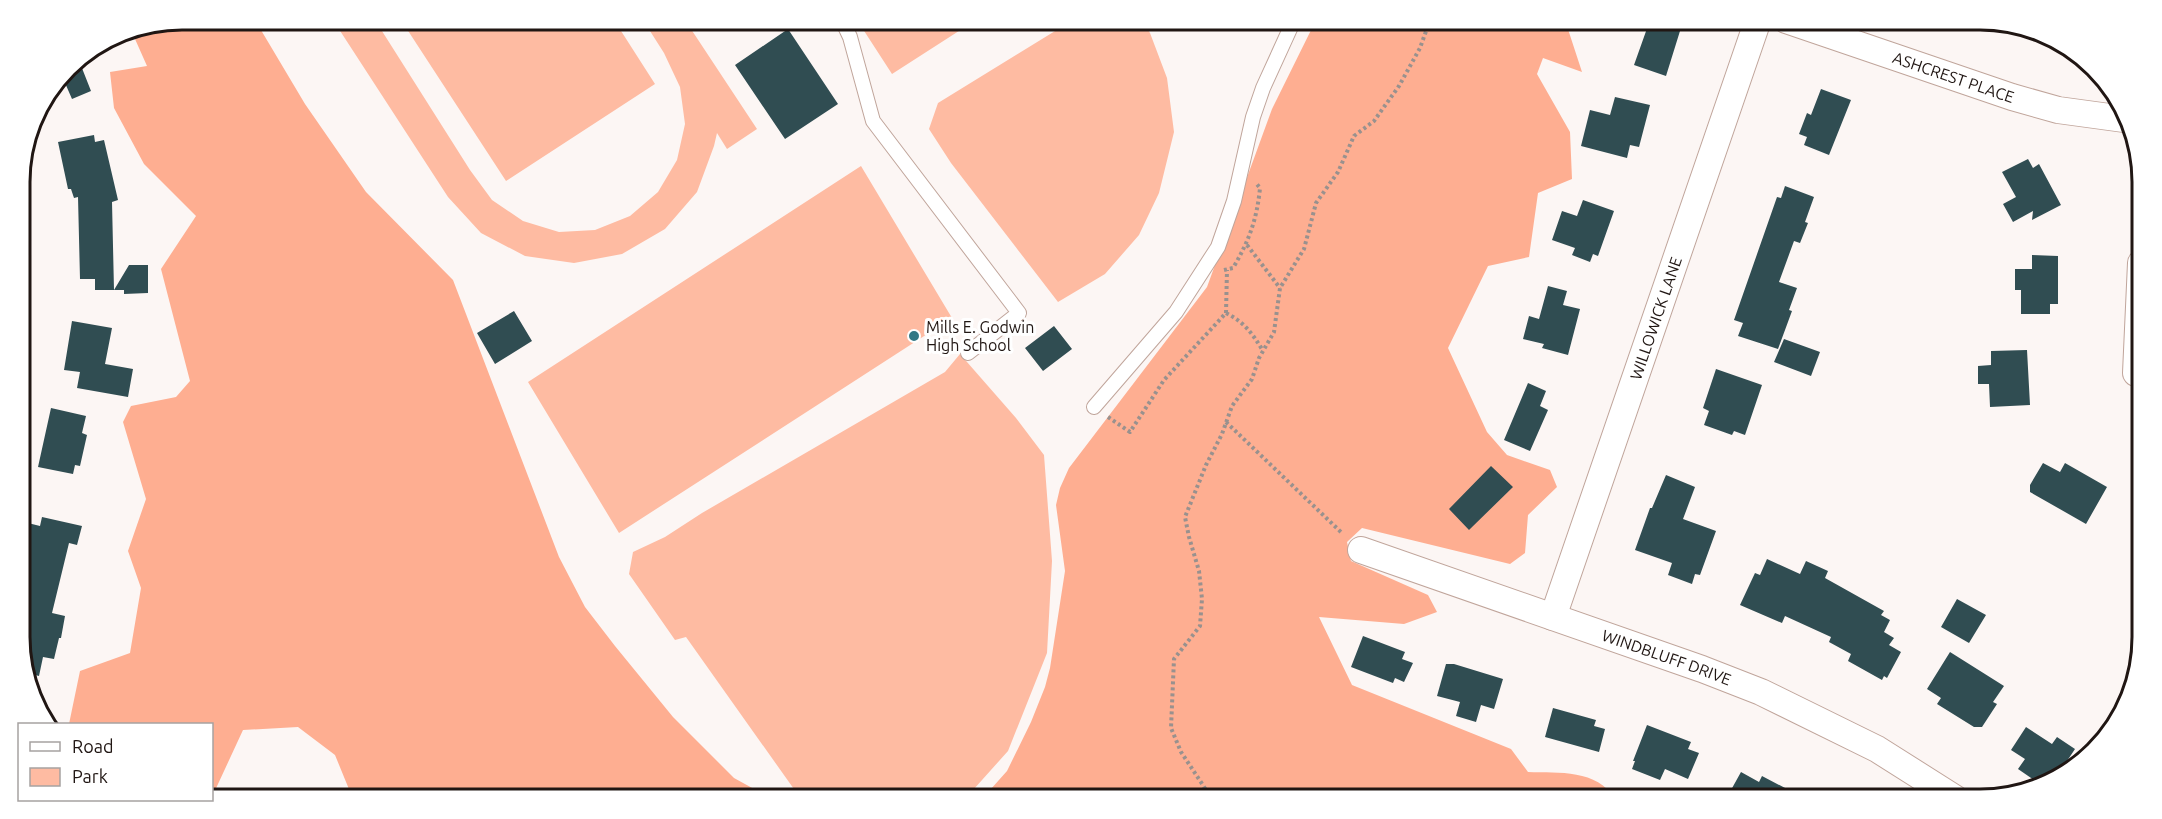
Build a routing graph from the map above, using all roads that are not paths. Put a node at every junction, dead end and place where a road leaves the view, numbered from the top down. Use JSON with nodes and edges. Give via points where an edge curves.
{"nodes":[{"id":1,"x":847,"y":30,"type":"edge"},
{"id":2,"x":1289,"y":30,"type":"edge"},
{"id":3,"x":1755,"y":30,"type":"edge"},
{"id":4,"x":1815,"y":30,"type":"edge"},
{"id":5,"x":2117,"y":118,"type":"edge"},
{"id":6,"x":968,"y":353,"type":"dead end"},
{"id":7,"x":1094,"y":407,"type":"road end"},
{"id":8,"x":1361,"y":550,"type":"road end"},
{"id":9,"x":1553,"y":617,"type":"junction"},
{"id":10,"x":1940,"y":789,"type":"edge"}],
"edges":[{"from":1,"to":6,"type":"lane","via":[[873,121],[1019,313]]},
{"from":2,"to":7,"type":"lane","via":[[1253,117],[1234,201],[1218,247],[1176,312]]},
{"from":3,"to":9,"type":"street","name":"WILLOWICK LANE"},
{"from":4,"to":5,"type":"street","name":"ASHCREST PLACE","via":[[2013,97],[2058,110]]},
{"from":8,"to":9,"type":"street","name":"WINDBLUFF DRIVE"},
{"from":9,"to":10,"type":"street","name":"WINDBLUFF DRIVE","via":[[1761,692],[1877,749]]}]}
